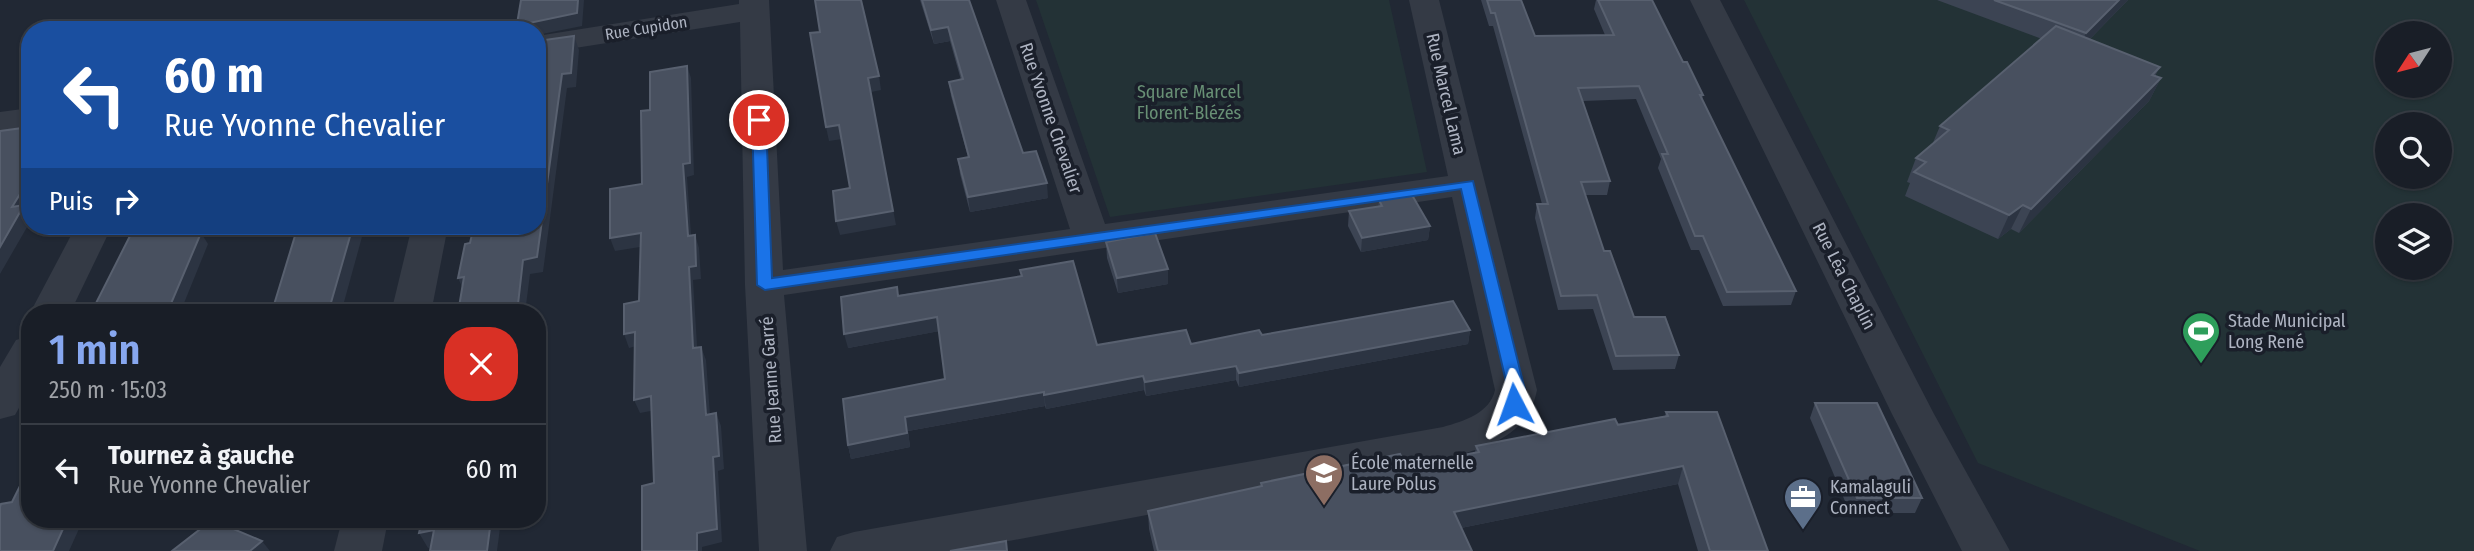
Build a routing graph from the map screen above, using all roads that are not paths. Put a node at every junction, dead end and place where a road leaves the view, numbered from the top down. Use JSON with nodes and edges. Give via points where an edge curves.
{"nodes":[{"id":1,"x":1011,"y":0,"type":"edge"},
{"id":2,"x":1424,"y":0,"type":"edge"},
{"id":3,"x":1704,"y":0,"type":"edge"},
{"id":4,"x":754,"y":5,"type":"edge"},
{"id":5,"x":546,"y":43,"type":"edge"},
{"id":6,"x":21,"y":119,"type":"edge"},
{"id":7,"x":0,"y":122,"type":"edge"},
{"id":8,"x":1468,"y":184,"type":"junction"},
{"id":9,"x":89,"y":235,"type":"edge"},
{"id":10,"x":428,"y":235,"type":"edge"},
{"id":11,"x":1091,"y":236,"type":"junction"},
{"id":12,"x":765,"y":285,"type":"junction"},
{"id":13,"x":55,"y":304,"type":"edge"},
{"id":14,"x":413,"y":304,"type":"edge"},
{"id":15,"x":21,"y":367,"type":"edge"},
{"id":16,"x":0,"y":404,"type":"edge"},
{"id":17,"x":363,"y":528,"type":"edge"},
{"id":18,"x":358,"y":551,"type":"edge"},
{"id":19,"x":783,"y":551,"type":"edge"},
{"id":20,"x":853,"y":551,"type":"edge"},
{"id":21,"x":1986,"y":551,"type":"edge"}],
"edges":[{"from":1,"to":11,"type":"street","name":"Rue Yvonne Chevalier"},
{"from":2,"to":8,"type":"street","name":"Rue Marcel Lama"},
{"from":3,"to":21,"type":"street","name":"Rue Léa Chaplin"},
{"from":4,"to":5,"type":"street","name":"Rue Cupidon"},
{"from":4,"to":12,"type":"street","name":"Rue Jeanne Garré"},
{"from":6,"to":7,"type":"street"},
{"from":8,"to":11,"type":"street"},
{"from":8,"to":20,"type":"street","name":"Rue Marcel Lama","via":[[1517,390],[1514,404],[1493,425],[1465,438],[1417,449]]},
{"from":9,"to":13,"type":"street"},
{"from":10,"to":14,"type":"street"},
{"from":11,"to":12,"type":"street"},
{"from":12,"to":19,"type":"street","name":"Rue Jeanne Garré"},
{"from":15,"to":16,"type":"street"},
{"from":17,"to":18,"type":"street"}]}
